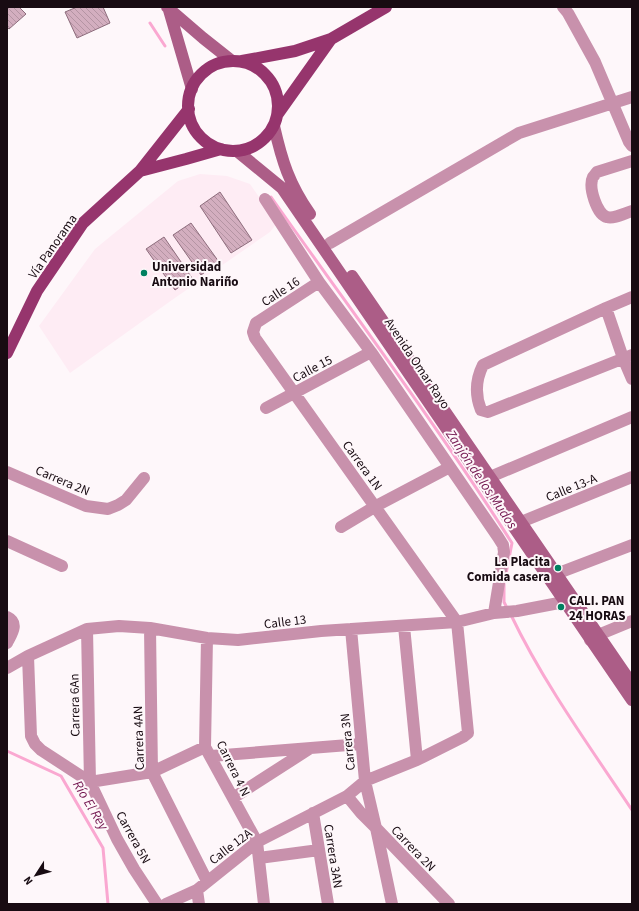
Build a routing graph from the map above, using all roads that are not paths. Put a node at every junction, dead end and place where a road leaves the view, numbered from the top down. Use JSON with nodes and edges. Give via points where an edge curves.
{"nodes":[{"id":1,"x":386,"y":7,"type":"edge"},
{"id":2,"x":563,"y":7,"type":"edge"},
{"id":3,"x":168,"y":8,"type":"edge"},
{"id":4,"x":331,"y":39,"type":"junction"},
{"id":5,"x":237,"y":61,"type":"junction"},
{"id":6,"x":192,"y":89,"type":"junction"},
{"id":7,"x":632,"y":97,"type":"edge"},
{"id":8,"x":612,"y":103,"type":"junction"},
{"id":9,"x":189,"y":109,"type":"junction"},
{"id":10,"x":276,"y":120,"type":"junction"},
{"id":11,"x":632,"y":146,"type":"edge"},
{"id":12,"x":221,"y":149,"type":"junction"},
{"id":13,"x":238,"y":151,"type":"junction"},
{"id":14,"x":632,"y":161,"type":"edge"},
{"id":15,"x":140,"y":170,"type":"junction"},
{"id":16,"x":265,"y":199,"type":"dead end"},
{"id":17,"x":632,"y":211,"type":"edge"},
{"id":18,"x":330,"y":244,"type":"junction"},
{"id":19,"x":319,"y":282,"type":"junction"},
{"id":20,"x":632,"y":297,"type":"edge"},
{"id":21,"x":606,"y":308,"type":"junction"},
{"id":22,"x":256,"y":323,"type":"joint"},
{"id":23,"x":371,"y":352,"type":"junction"},
{"id":24,"x":7,"y":353,"type":"edge"},
{"id":25,"x":627,"y":356,"type":"edge"},
{"id":26,"x":632,"y":379,"type":"edge"},
{"id":27,"x":294,"y":394,"type":"junction"},
{"id":28,"x":266,"y":408,"type":"dead end"},
{"id":29,"x":632,"y":417,"type":"edge"},
{"id":30,"x":450,"y":466,"type":"junction"},
{"id":31,"x":7,"y":472,"type":"edge"},
{"id":32,"x":490,"y":477,"type":"junction"},
{"id":33,"x":632,"y":477,"type":"edge"},
{"id":34,"x":144,"y":478,"type":"dead end"},
{"id":35,"x":376,"y":506,"type":"junction"},
{"id":36,"x":521,"y":522,"type":"junction"},
{"id":37,"x":341,"y":527,"type":"dead end"},
{"id":38,"x":7,"y":541,"type":"edge"},
{"id":39,"x":632,"y":545,"type":"edge"},
{"id":40,"x":62,"y":566,"type":"dead end"},
{"id":41,"x":556,"y":574,"type":"junction"},
{"id":42,"x":568,"y":600,"type":"junction"},
{"id":43,"x":506,"y":612,"type":"junction"},
{"id":44,"x":9,"y":618,"type":"edge"},
{"id":45,"x":632,"y":621,"type":"edge"},
{"id":46,"x":458,"y":622,"type":"junction"},
{"id":47,"x":404,"y":626,"type":"junction"},
{"id":48,"x":150,"y":628,"type":"junction"},
{"id":49,"x":87,"y":629,"type":"junction"},
{"id":50,"x":351,"y":629,"type":"junction"},
{"id":51,"x":594,"y":637,"type":"junction"},
{"id":52,"x":207,"y":638,"type":"junction"},
{"id":53,"x":7,"y":644,"type":"edge"},
{"id":54,"x":28,"y":656,"type":"junction"},
{"id":55,"x":7,"y":668,"type":"edge"},
{"id":56,"x":631,"y":682,"type":"edge"},
{"id":57,"x":632,"y":700,"type":"edge"},
{"id":58,"x":362,"y":744,"type":"junction"},
{"id":59,"x":311,"y":748,"type":"junction"},
{"id":60,"x":208,"y":752,"type":"junction"},
{"id":61,"x":417,"y":760,"type":"junction"},
{"id":62,"x":152,"y":772,"type":"junction"},
{"id":63,"x":365,"y":781,"type":"junction"},
{"id":64,"x":90,"y":782,"type":"junction"},
{"id":65,"x":347,"y":796,"type":"junction"},
{"id":66,"x":233,"y":798,"type":"junction"},
{"id":67,"x":313,"y":813,"type":"junction"},
{"id":68,"x":376,"y":828,"type":"junction"},
{"id":69,"x":257,"y":842,"type":"junction"},
{"id":70,"x":319,"y":850,"type":"junction"},
{"id":71,"x":259,"y":858,"type":"junction"},
{"id":72,"x":207,"y":881,"type":"junction"},
{"id":73,"x":197,"y":890,"type":"junction"},
{"id":74,"x":157,"y":904,"type":"edge"},
{"id":75,"x":166,"y":904,"type":"edge"},
{"id":76,"x":199,"y":904,"type":"edge"},
{"id":77,"x":264,"y":904,"type":"edge"},
{"id":78,"x":328,"y":904,"type":"edge"},
{"id":79,"x":392,"y":904,"type":"edge"},
{"id":80,"x":448,"y":904,"type":"edge"}],
"edges":[{"from":1,"to":4,"type":"main road"},
{"from":2,"to":8,"type":"street","via":[[595,62]]},
{"from":3,"to":5,"type":"street"},
{"from":3,"to":6,"type":"street"},
{"from":4,"to":5,"type":"main road","via":[[284,54]]},
{"from":4,"to":10,"type":"main road"},
{"from":5,"to":6,"type":"main road","via":[[224,62],[208,69]]},
{"from":5,"to":10,"type":"main road","via":[[254,66],[266,75],[274,87],[278,100]]},
{"from":6,"to":9,"type":"main road"},
{"from":7,"to":8,"type":"street"},
{"from":8,"to":11,"type":"street"},
{"from":8,"to":18,"type":"street","via":[[519,133]]},
{"from":9,"to":12,"type":"main road","via":[[192,122],[199,134],[208,143]]},
{"from":9,"to":15,"type":"main road","name":"Vía Panorama"},
{"from":10,"to":13,"type":"main road","via":[[263,140]]},
{"from":10,"to":18,"type":"street","name":"Avenida Omar Rayo","via":[[281,156],[291,184]]},
{"from":12,"to":13,"type":"main road"},
{"from":12,"to":15,"type":"main road","name":"Vía Panorama"},
{"from":13,"to":42,"type":"street","name":"Avenida Omar Rayo","via":[[282,188]]},
{"from":14,"to":17,"type":"street","via":[[597,172],[593,177],[592,192],[595,202],[606,217]]},
{"from":15,"to":24,"type":"main road","name":"Vía Panorama","via":[[83,223],[37,291]]},
{"from":16,"to":19,"type":"street"},
{"from":18,"to":32,"type":"street","name":"Avenida Omar Rayo"},
{"from":19,"to":22,"type":"street","name":"Calle 16"},
{"from":19,"to":23,"type":"street"},
{"from":20,"to":21,"type":"street"},
{"from":21,"to":25,"type":"street"},
{"from":21,"to":25,"type":"street","via":[[483,365],[477,381],[478,403],[481,410],[488,412]]},
{"from":22,"to":27,"type":"street","name":"Carrera 1N","via":[[253,332],[255,338]]},
{"from":23,"to":27,"type":"street","name":"Calle 15"},
{"from":23,"to":30,"type":"street"},
{"from":25,"to":26,"type":"street"},
{"from":27,"to":28,"type":"street","name":"Calle 15"},
{"from":27,"to":35,"type":"street","name":"Carrera 1N"},
{"from":29,"to":32,"type":"street"},
{"from":30,"to":35,"type":"street"},
{"from":30,"to":43,"type":"street","via":[[503,545]]},
{"from":31,"to":34,"type":"street","name":"Carrera 2N","via":[[86,506],[108,509],[126,500]]},
{"from":32,"to":36,"type":"street","name":"Avenida Omar Rayo"},
{"from":33,"to":36,"type":"street","name":"Calle 13-A"},
{"from":35,"to":37,"type":"street"},
{"from":35,"to":46,"type":"street","name":"Carrera 1N"},
{"from":36,"to":41,"type":"street","name":"Avenida Omar Rayo"},
{"from":38,"to":40,"type":"street"},
{"from":39,"to":41,"type":"street"},
{"from":41,"to":42,"type":"street","name":"Avenida Omar Rayo"},
{"from":42,"to":43,"type":"street","name":"Calle 13"},
{"from":42,"to":51,"type":"street","name":"Avenida Omar Rayo"},
{"from":43,"to":46,"type":"street","name":"Calle 13"},
{"from":44,"to":53,"type":"street","via":[[14,623],[14,628]]},
{"from":45,"to":51,"type":"street"},
{"from":46,"to":47,"type":"street","name":"Calle 13"},
{"from":46,"to":61,"type":"street","via":[[468,733]]},
{"from":47,"to":50,"type":"street","name":"Calle 13"},
{"from":47,"to":61,"type":"street"},
{"from":48,"to":49,"type":"street","name":"Calle 13","via":[[119,626]]},
{"from":48,"to":52,"type":"street","name":"Calle 13"},
{"from":48,"to":62,"type":"street","name":"Carrera 4AN"},
{"from":49,"to":54,"type":"street","name":"Calle 13"},
{"from":49,"to":64,"type":"street","name":"Carrera 6An"},
{"from":50,"to":52,"type":"street","name":"Calle 13","via":[[238,640]]},
{"from":50,"to":58,"type":"street","name":"Carrera 3N"},
{"from":51,"to":56,"type":"street","name":"Avenida Omar Rayo"},
{"from":51,"to":57,"type":"street","name":"Avenida Omar Rayo"},
{"from":52,"to":60,"type":"street","name":"Carrera 4 N"},
{"from":54,"to":55,"type":"street","name":"Calle 13"},
{"from":54,"to":64,"type":"street","via":[[31,736],[41,750]]},
{"from":58,"to":59,"type":"street"},
{"from":58,"to":63,"type":"street","name":"Carrera 3N"},
{"from":59,"to":60,"type":"street"},
{"from":59,"to":66,"type":"street"},
{"from":60,"to":62,"type":"street"},
{"from":60,"to":66,"type":"street","name":"Carrera 4 N"},
{"from":61,"to":63,"type":"street"},
{"from":62,"to":64,"type":"street"},
{"from":62,"to":72,"type":"street","name":"Carrera 4AN"},
{"from":63,"to":65,"type":"street","name":"Carrera 3N"},
{"from":63,"to":68,"type":"street","name":"Carrera 2N"},
{"from":64,"to":74,"type":"street","name":"Carrera 5N","via":[[117,839]]},
{"from":65,"to":67,"type":"street","name":"Carrera 3N"},
{"from":65,"to":68,"type":"street"},
{"from":66,"to":69,"type":"street","name":"Carrera 4 N"},
{"from":67,"to":69,"type":"street","name":"Calle 12A"},
{"from":67,"to":70,"type":"street","name":"Carrera 3AN"},
{"from":68,"to":79,"type":"street"},
{"from":68,"to":80,"type":"street","name":"Carrera 2N"},
{"from":69,"to":71,"type":"street","name":"Carrera 4 N"},
{"from":69,"to":72,"type":"street","name":"Calle 12A"},
{"from":70,"to":71,"type":"street"},
{"from":70,"to":78,"type":"street","name":"Carrera 3AN"},
{"from":71,"to":77,"type":"street","name":"Carrera 4 N"},
{"from":72,"to":73,"type":"street","name":"Calle 12A"},
{"from":73,"to":75,"type":"street","name":"Calle 12A"},
{"from":73,"to":76,"type":"street"}]}
